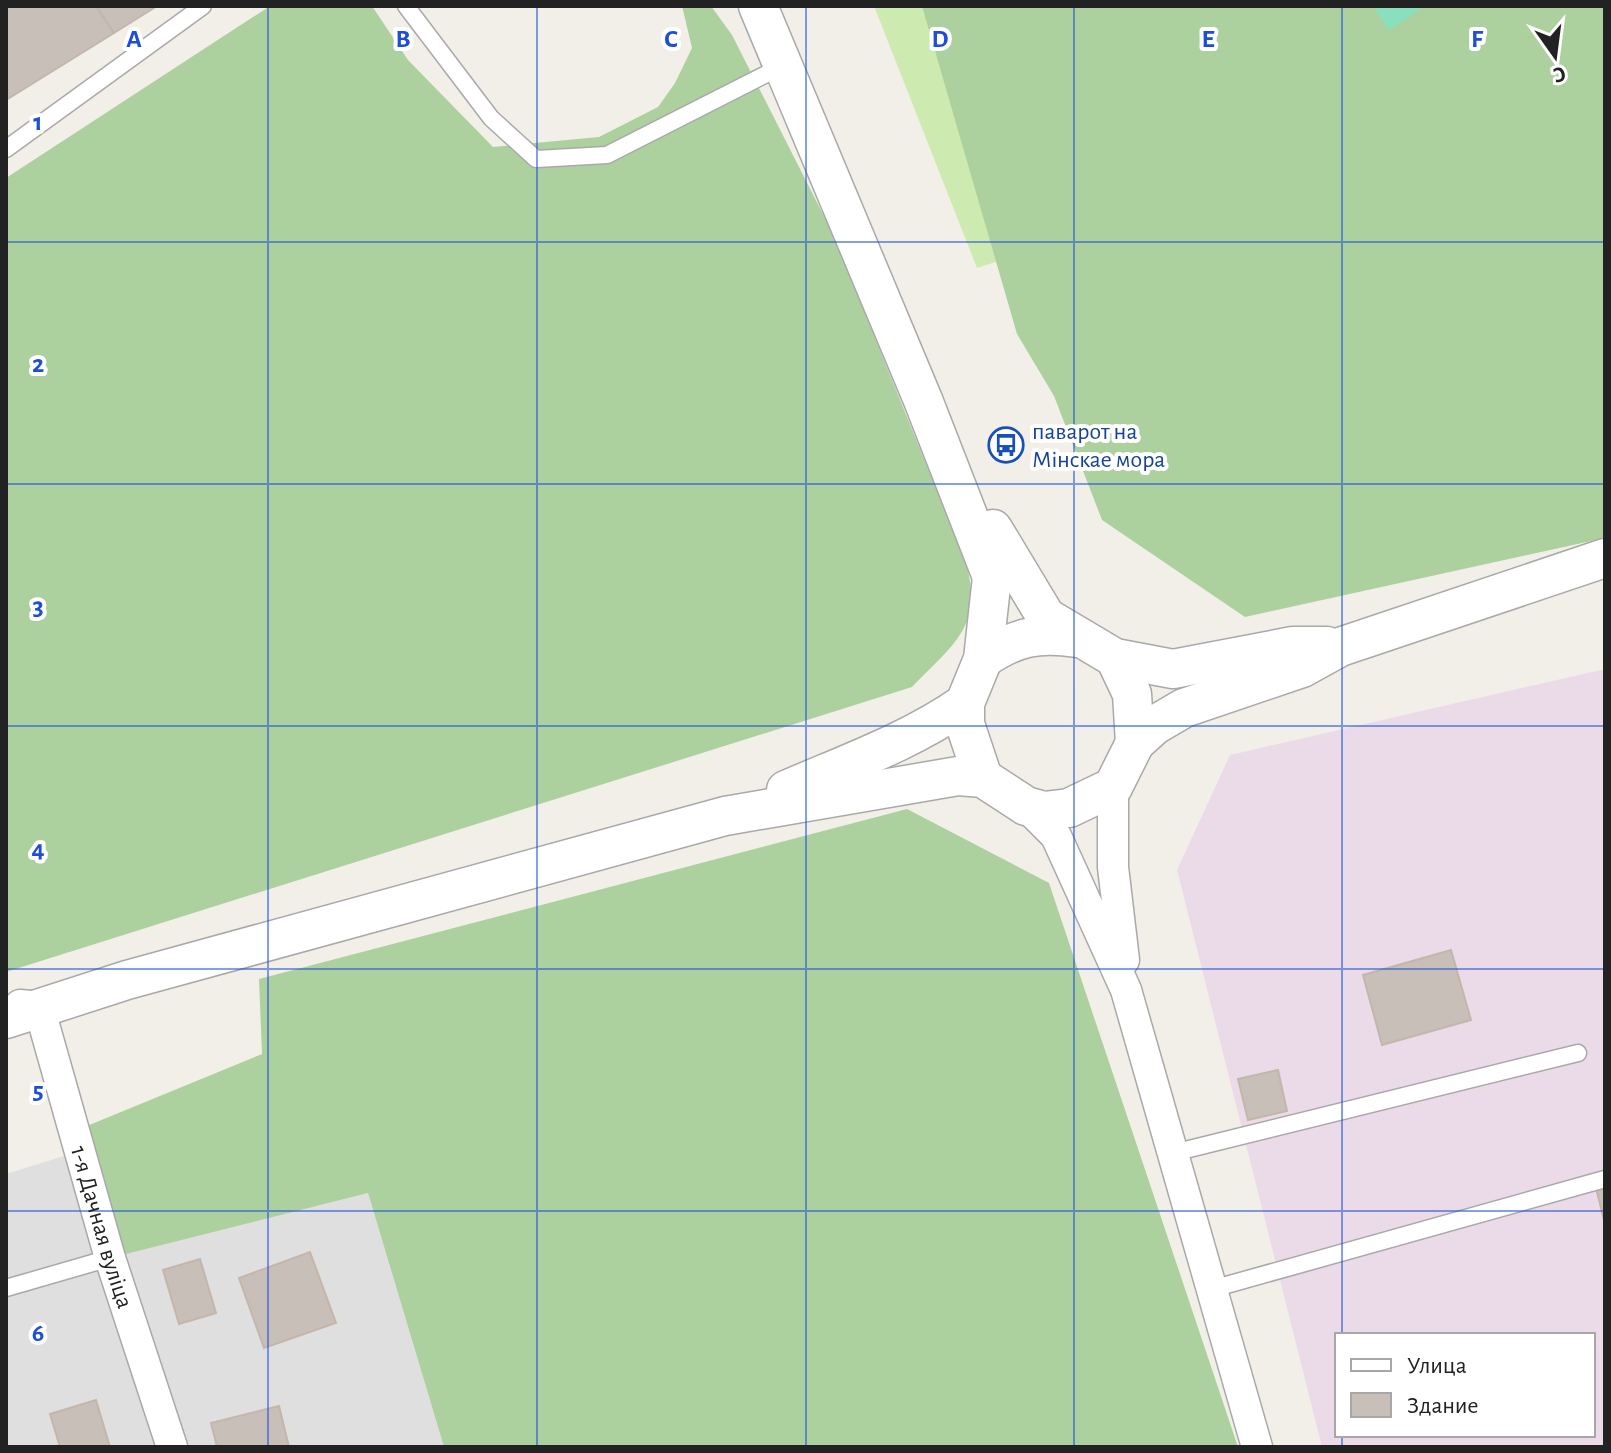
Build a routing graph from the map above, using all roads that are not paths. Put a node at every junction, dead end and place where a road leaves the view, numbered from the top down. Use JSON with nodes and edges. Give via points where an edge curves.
{"nodes":[{"id":1,"x":203,"y":6,"type":"edge"},
{"id":2,"x":406,"y":6,"type":"edge"},
{"id":3,"x":758,"y":6,"type":"edge"},
{"id":4,"x":782,"y":66,"type":"junction"},
{"id":5,"x":6,"y":149,"type":"edge"},
{"id":6,"x":923,"y":400,"type":"junction"},
{"id":7,"x":1605,"y":558,"type":"edge"},
{"id":8,"x":1081,"y":638,"type":"junction"},
{"id":9,"x":1340,"y":647,"type":"junction"},
{"id":10,"x":1115,"y":658,"type":"junction"},
{"id":11,"x":983,"y":659,"type":"junction"},
{"id":12,"x":965,"y":703,"type":"junction"},
{"id":13,"x":1135,"y":743,"type":"junction"},
{"id":14,"x":983,"y":778,"type":"junction"},
{"id":15,"x":1113,"y":787,"type":"junction"},
{"id":16,"x":1026,"y":806,"type":"junction"},
{"id":17,"x":725,"y":816,"type":"junction"},
{"id":18,"x":1126,"y":990,"type":"junction"},
{"id":19,"x":17,"y":1010,"type":"edge"},
{"id":20,"x":1578,"y":1053,"type":"dead end"},
{"id":21,"x":1173,"y":1153,"type":"junction"},
{"id":22,"x":1605,"y":1179,"type":"edge"},
{"id":23,"x":110,"y":1258,"type":"junction"},
{"id":24,"x":6,"y":1288,"type":"edge"},
{"id":25,"x":1212,"y":1289,"type":"junction"},
{"id":26,"x":172,"y":1447,"type":"edge"},
{"id":27,"x":1257,"y":1447,"type":"edge"}],
"edges":[{"from":1,"to":5,"type":"lane"},
{"from":2,"to":4,"type":"lane","via":[[491,118],[536,159],[607,155]]},
{"from":3,"to":4,"type":"street"},
{"from":4,"to":6,"type":"street"},
{"from":6,"to":8,"type":"street","via":[[1014,569],[1046,617]]},
{"from":6,"to":11,"type":"street","via":[[992,577]]},
{"from":7,"to":9,"type":"street"},
{"from":8,"to":10,"type":"street"},
{"from":8,"to":11,"type":"street","via":[[1047,633],[1019,637]]},
{"from":9,"to":10,"type":"street","via":[[1293,646],[1173,669]]},
{"from":9,"to":13,"type":"street","via":[[1302,668],[1184,708]]},
{"from":10,"to":13,"type":"street","via":[[1132,694]]},
{"from":11,"to":12,"type":"street"},
{"from":12,"to":14,"type":"street","via":[[965,724]]},
{"from":12,"to":17,"type":"street","via":[[873,753]]},
{"from":13,"to":15,"type":"street"},
{"from":14,"to":16,"type":"street"},
{"from":14,"to":17,"type":"street","via":[[958,776]]},
{"from":15,"to":16,"type":"street","via":[[1069,808],[1044,811]]},
{"from":15,"to":18,"type":"street","via":[[1113,867]]},
{"from":16,"to":18,"type":"street","via":[[1056,836]]},
{"from":17,"to":19,"type":"street"},
{"from":18,"to":21,"type":"street"},
{"from":19,"to":23,"type":"street","name":"1-я Дачная вуліца"},
{"from":20,"to":21,"type":"lane"},
{"from":21,"to":25,"type":"street"},
{"from":22,"to":25,"type":"lane"},
{"from":23,"to":24,"type":"lane"},
{"from":23,"to":26,"type":"street","name":"1-я Дачная вуліца"},
{"from":25,"to":27,"type":"street"}]}
